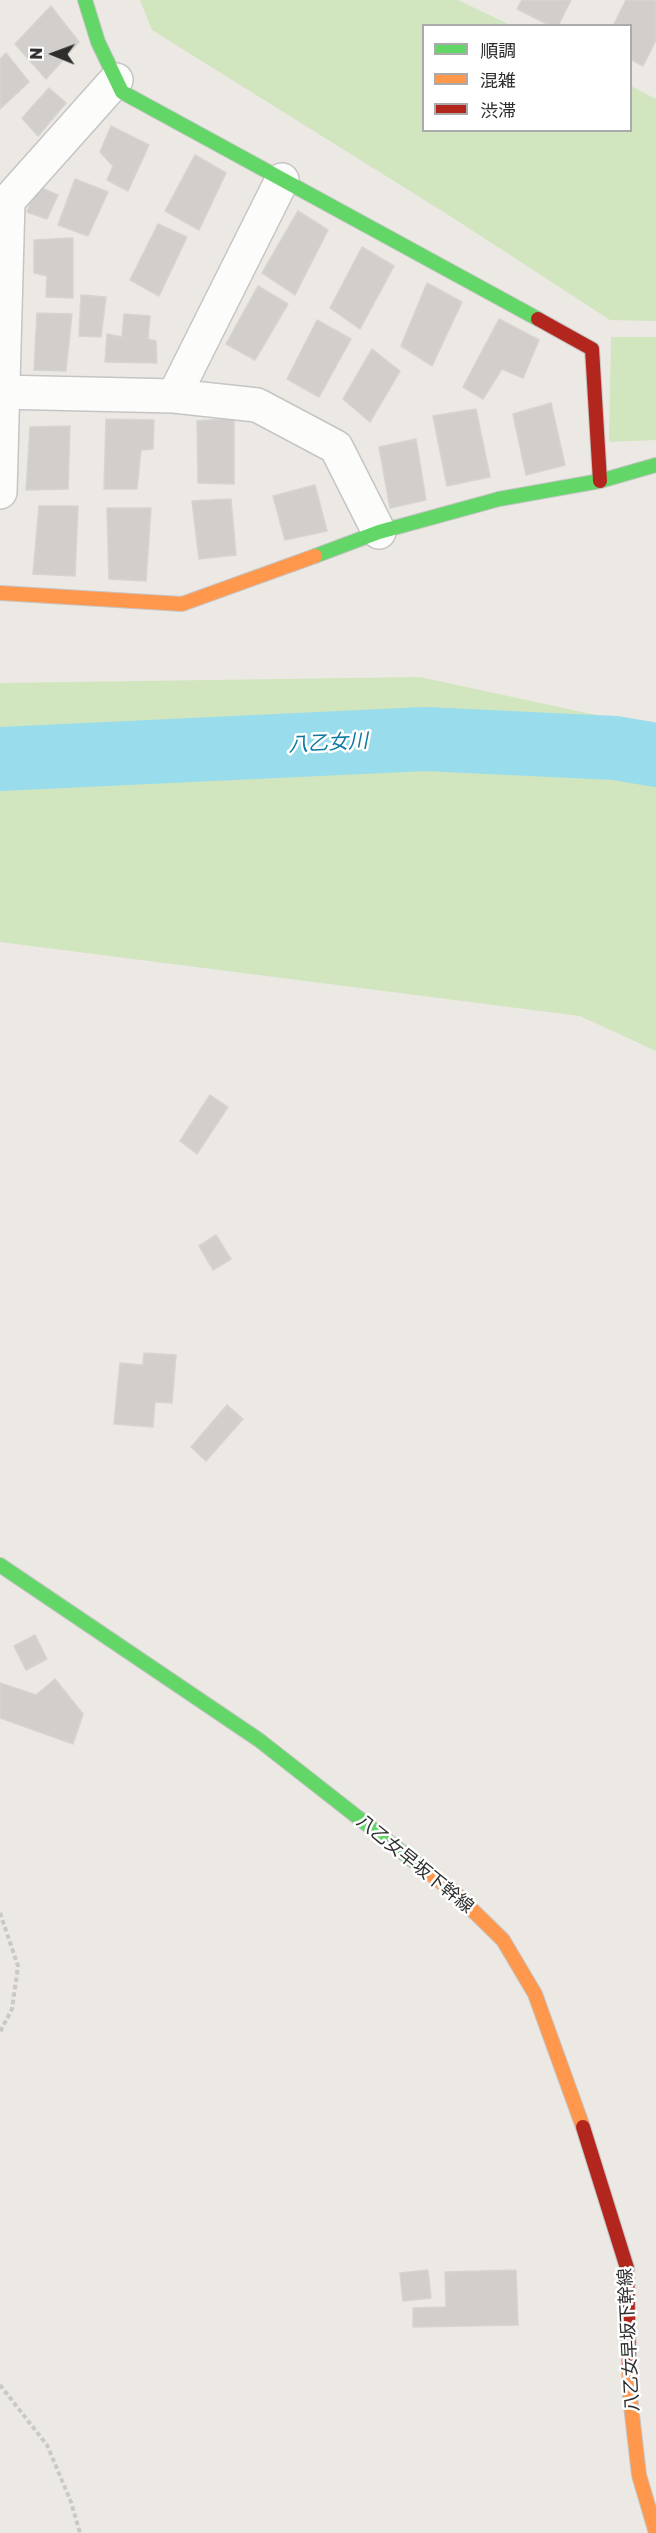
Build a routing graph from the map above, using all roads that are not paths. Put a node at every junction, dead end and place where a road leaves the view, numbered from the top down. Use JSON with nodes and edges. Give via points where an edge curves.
{"nodes":[{"id":1,"x":85,"y":0,"type":"edge"},
{"id":2,"x":116,"y":80,"type":"junction"},
{"id":3,"x":282,"y":180,"type":"junction"},
{"id":4,"x":4,"y":201,"type":"edge"},
{"id":5,"x":1,"y":392,"type":"edge"},
{"id":6,"x":174,"y":396,"type":"junction"},
{"id":7,"x":656,"y":465,"type":"edge"},
{"id":8,"x":600,"y":482,"type":"junction"},
{"id":9,"x":0,"y":492,"type":"edge"},
{"id":10,"x":379,"y":532,"type":"junction"},
{"id":11,"x":0,"y":593,"type":"edge"},
{"id":12,"x":0,"y":1565,"type":"edge"},
{"id":13,"x":648,"y":2476,"type":"edge"},
{"id":14,"x":656,"y":2533,"type":"edge"}],
"edges":[{"from":1,"to":2,"type":"street","via":[[98,42]]},
{"from":2,"to":3,"type":"street","via":[[122,92]]},
{"from":2,"to":4,"type":"street"},
{"from":3,"to":6,"type":"street"},
{"from":3,"to":8,"type":"street","via":[[592,349]]},
{"from":4,"to":5,"type":"street"},
{"from":5,"to":6,"type":"street"},
{"from":5,"to":9,"type":"street"},
{"from":6,"to":10,"type":"street","via":[[257,405],[336,447]]},
{"from":7,"to":8,"type":"street"},
{"from":8,"to":10,"type":"street","via":[[499,499]]},
{"from":10,"to":11,"type":"street","via":[[182,604]]},
{"from":12,"to":13,"type":"street","name":"八乙女早坂下幹線","via":[[259,1740],[454,1892],[503,1940],[535,1994],[590,2145],[627,2268],[630,2397]]},
{"from":13,"to":14,"type":"street","name":"八乙女早坂下幹線"}]}
